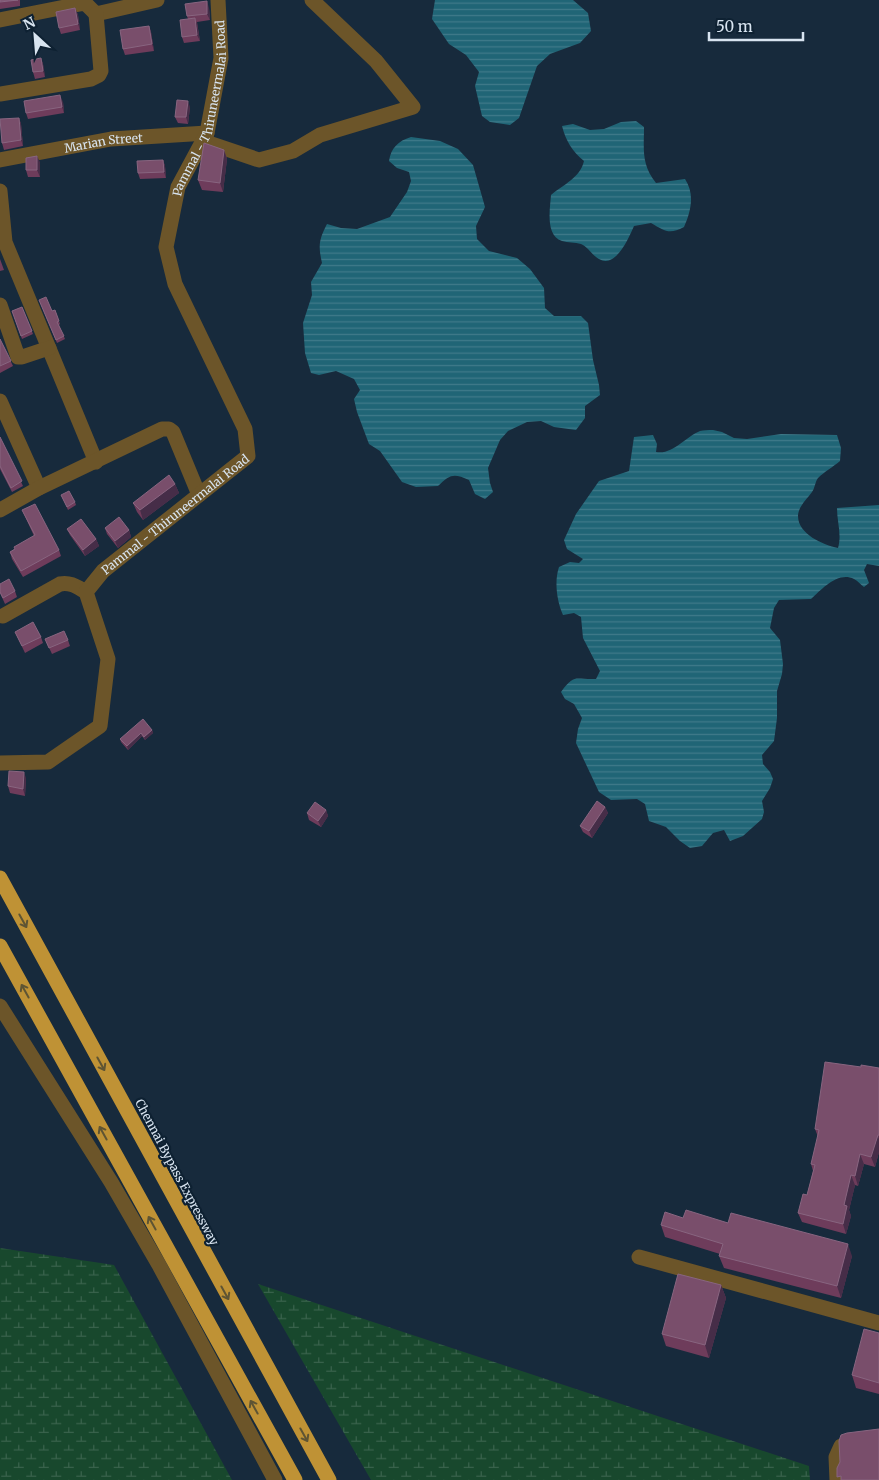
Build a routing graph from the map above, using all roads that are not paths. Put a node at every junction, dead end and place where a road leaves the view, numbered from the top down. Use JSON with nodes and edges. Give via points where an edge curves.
{"nodes":[{"id":1,"x":157,"y":0,"type":"edge"},
{"id":2,"x":218,"y":0,"type":"edge"},
{"id":3,"x":312,"y":0,"type":"edge"},
{"id":4,"x":96,"y":14,"type":"junction"},
{"id":5,"x":0,"y":20,"type":"edge"},
{"id":6,"x":0,"y":94,"type":"edge"},
{"id":7,"x":205,"y":137,"type":"junction"},
{"id":8,"x":0,"y":160,"type":"edge"},
{"id":9,"x":0,"y":197,"type":"edge"},
{"id":10,"x":2,"y":230,"type":"edge"},
{"id":11,"x":0,"y":305,"type":"edge"},
{"id":12,"x":49,"y":348,"type":"junction"},
{"id":13,"x":0,"y":401,"type":"edge"},
{"id":14,"x":96,"y":462,"type":"junction"},
{"id":15,"x":39,"y":488,"type":"junction"},
{"id":16,"x":199,"y":495,"type":"junction"},
{"id":17,"x":0,"y":510,"type":"edge"},
{"id":18,"x":86,"y":592,"type":"junction"},
{"id":19,"x":3,"y":616,"type":"dead end"},
{"id":20,"x":0,"y":763,"type":"edge"},
{"id":21,"x":0,"y":878,"type":"edge"},
{"id":22,"x":0,"y":946,"type":"edge"},
{"id":23,"x":0,"y":1006,"type":"edge"},
{"id":24,"x":639,"y":1258,"type":"dead end"},
{"id":25,"x":879,"y":1323,"type":"edge"},
{"id":26,"x":879,"y":1440,"type":"edge"},
{"id":27,"x":275,"y":1480,"type":"edge"},
{"id":28,"x":294,"y":1480,"type":"edge"},
{"id":29,"x":329,"y":1480,"type":"edge"},
{"id":30,"x":837,"y":1480,"type":"edge"}],
"edges":[{"from":1,"to":4,"type":"street"},
{"from":2,"to":7,"type":"street","name":"Pammal - Thiruneermalai Road","via":[[220,58]]},
{"from":3,"to":7,"type":"street","via":[[376,62],[413,107],[320,135],[293,151],[259,160]]},
{"from":4,"to":5,"type":"street","via":[[85,4]]},
{"from":4,"to":6,"type":"street","via":[[102,71],[99,75]]},
{"from":7,"to":8,"type":"street","name":"Marian Street","via":[[111,139]]},
{"from":7,"to":16,"type":"street","name":"Pammal - Thiruneermalai Road","via":[[178,187],[166,248],[175,284],[245,429],[248,456]]},
{"from":9,"to":10,"type":"street"},
{"from":10,"to":12,"type":"street"},
{"from":11,"to":12,"type":"street","via":[[18,357]]},
{"from":12,"to":14,"type":"street"},
{"from":13,"to":15,"type":"street"},
{"from":14,"to":15,"type":"street"},
{"from":14,"to":16,"type":"street","via":[[162,429],[169,429],[174,432]]},
{"from":15,"to":17,"type":"street"},
{"from":16,"to":18,"type":"street","name":"Pammal - Thiruneermalai Road","via":[[102,571]]},
{"from":18,"to":19,"type":"street","via":[[67,582],[60,584]]},
{"from":18,"to":20,"type":"street","via":[[108,659],[100,726],[48,762]]},
{"from":21,"to":29,"type":"highway","name":"Chennai Bypass Expressway","one_way":true},
{"from":28,"to":22,"type":"highway","one_way":true},
{"from":23,"to":27,"type":"street","via":[[111,1182]]},
{"from":24,"to":25,"type":"street"},
{"from":26,"to":30,"type":"street","via":[[841,1446],[836,1457]]}]}
